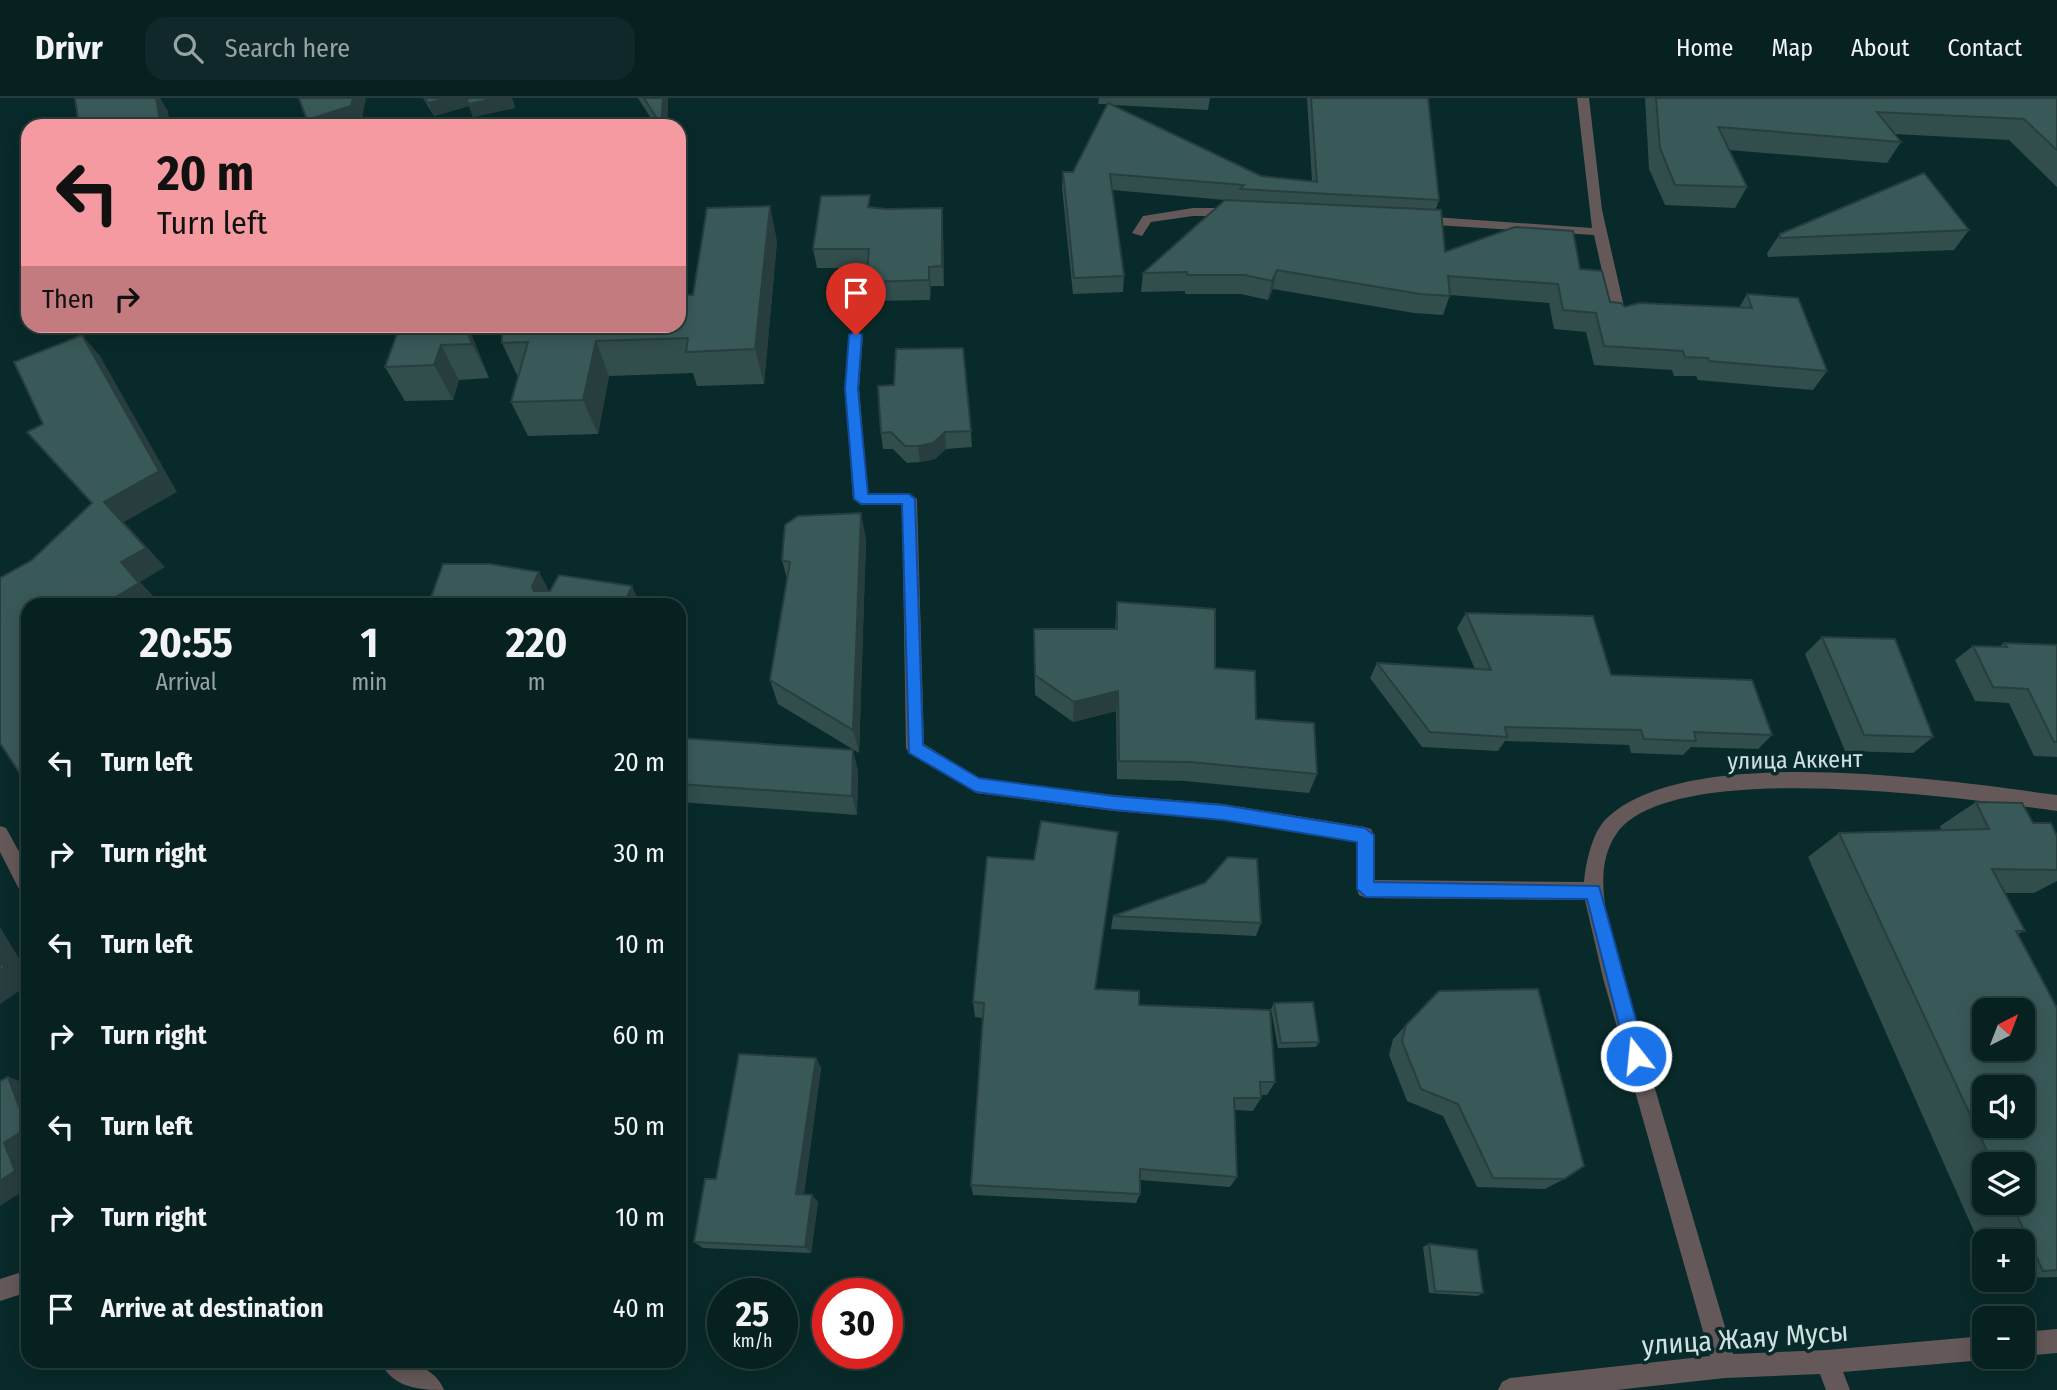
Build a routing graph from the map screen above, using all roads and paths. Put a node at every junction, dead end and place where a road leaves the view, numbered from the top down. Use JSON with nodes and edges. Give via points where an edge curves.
{"nodes":[{"id":1,"x":1583,"y":98,"type":"edge"},
{"id":2,"x":1253,"y":212,"type":"edge"},
{"id":3,"x":1412,"y":220,"type":"edge"},
{"id":4,"x":1600,"y":232,"type":"junction"},
{"id":5,"x":1138,"y":233,"type":"dead end"},
{"id":6,"x":1620,"y":320,"type":"edge"},
{"id":7,"x":856,"y":335,"type":"dead end"},
{"id":8,"x":2057,"y":803,"type":"edge"},
{"id":9,"x":0,"y":834,"type":"edge"},
{"id":10,"x":21,"y":874,"type":"edge"},
{"id":11,"x":1593,"y":891,"type":"junction"},
{"id":12,"x":21,"y":1283,"type":"edge"},
{"id":13,"x":0,"y":1290,"type":"edge"},
{"id":14,"x":2057,"y":1341,"type":"edge"},
{"id":15,"x":2035,"y":1343,"type":"edge"},
{"id":16,"x":1972,"y":1349,"type":"edge"},
{"id":17,"x":1827,"y":1362,"type":"junction"},
{"id":18,"x":1725,"y":1366,"type":"junction"},
{"id":19,"x":401,"y":1368,"type":"edge"},
{"id":20,"x":432,"y":1390,"type":"edge"},
{"id":21,"x":1510,"y":1390,"type":"edge"},
{"id":22,"x":1838,"y":1390,"type":"edge"}],
"edges":[{"from":1,"to":4,"type":"street","via":[[1592,198]]},
{"from":2,"to":5,"type":"street","via":[[1194,212],[1147,219]]},
{"from":3,"to":4,"type":"street"},
{"from":4,"to":6,"type":"street"},
{"from":7,"to":11,"type":"street","via":[[852,389],[861,499],[909,499],[915,748],[976,785],[1223,812],[1365,835],[1366,889]]},
{"from":8,"to":11,"type":"street","name":"улица Аккент","via":[[1930,785],[1797,780],[1686,787],[1641,805],[1613,824],[1598,856]]},
{"from":9,"to":10,"type":"street"},
{"from":11,"to":18,"type":"street"},
{"from":12,"to":13,"type":"street"},
{"from":14,"to":15,"type":"street"},
{"from":16,"to":17,"type":"street","name":"улица Жаяу Мусы"},
{"from":17,"to":18,"type":"street","name":"улица Жаяу Мусы"},
{"from":17,"to":22,"type":"street"},
{"from":18,"to":21,"type":"street","name":"улица Жаяу Мусы"},
{"from":19,"to":20,"type":"street"}]}
